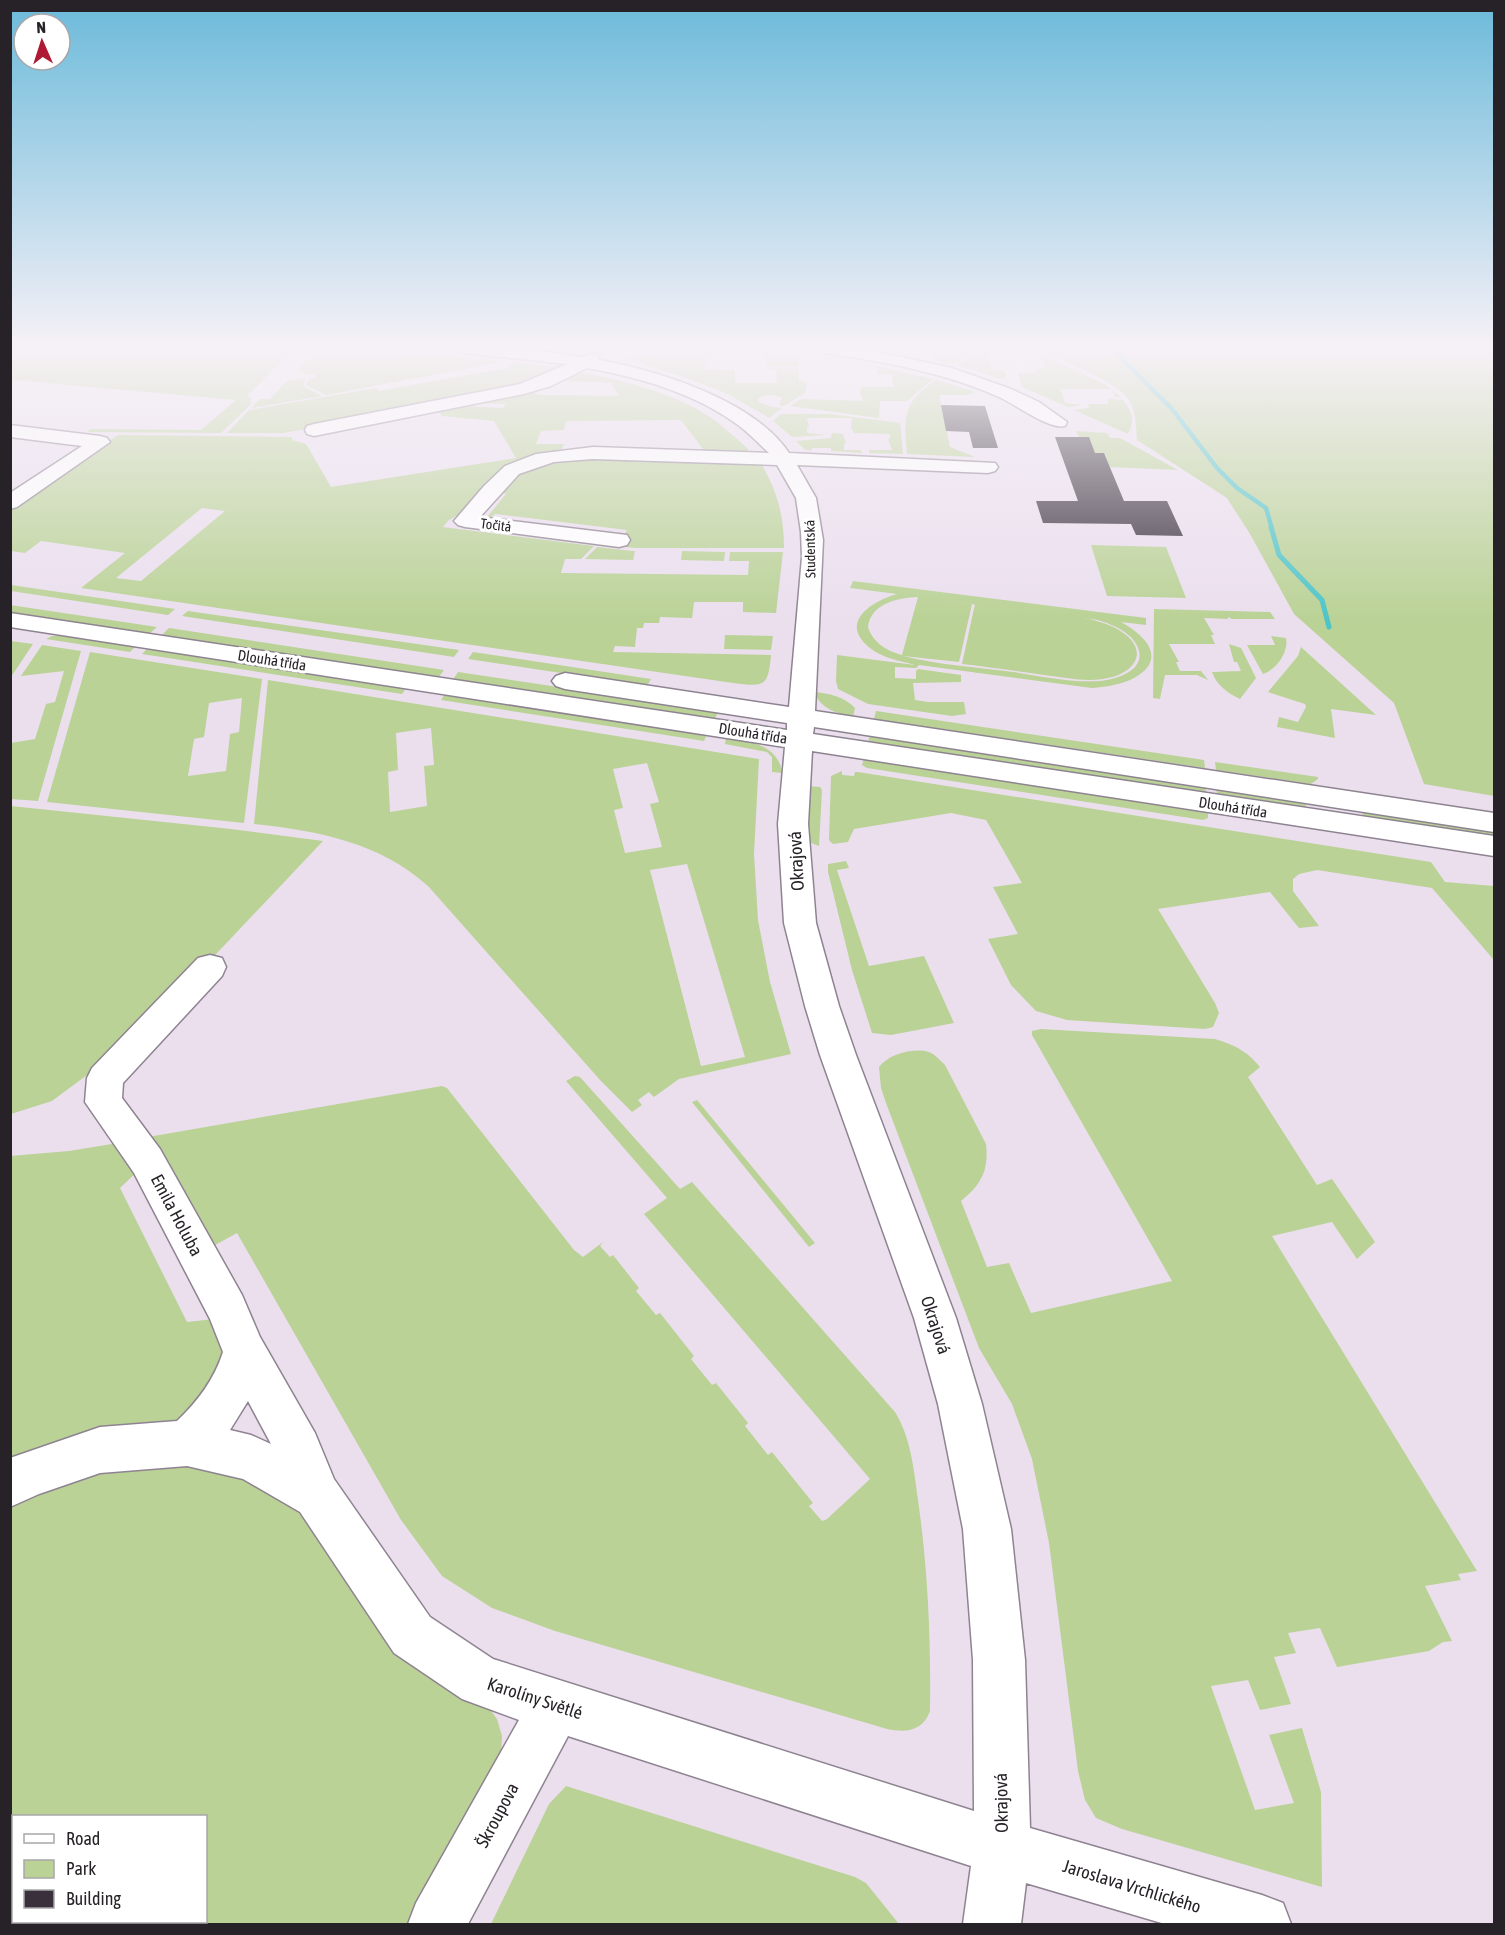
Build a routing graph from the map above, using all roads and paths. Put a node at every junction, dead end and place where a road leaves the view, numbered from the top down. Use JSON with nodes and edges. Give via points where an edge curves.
{"nodes":[{"id":1,"x":70,"y":438,"type":"edge"},
{"id":2,"x":767,"y":438,"type":"edge"},
{"id":3,"x":785,"y":459,"type":"junction"},
{"id":4,"x":988,"y":467,"type":"dead end"},
{"id":5,"x":10,"y":502,"type":"edge"},
{"id":6,"x":619,"y":540,"type":"dead end"},
{"id":7,"x":10,"y":599,"type":"edge"},
{"id":8,"x":10,"y":620,"type":"edge"},
{"id":9,"x":799,"y":728,"type":"junction"},
{"id":10,"x":1494,"y":822,"type":"edge"},
{"id":11,"x":1494,"y":846,"type":"edge"},
{"id":12,"x":210,"y":967,"type":"dead end"},
{"id":13,"x":245,"y":1352,"type":"junction"},
{"id":14,"x":187,"y":1443,"type":"junction"},
{"id":15,"x":10,"y":1484,"type":"edge"},
{"id":16,"x":317,"y":1495,"type":"junction"},
{"id":17,"x":556,"y":1705,"type":"junction"},
{"id":18,"x":1002,"y":1848,"type":"junction"},
{"id":19,"x":437,"y":1924,"type":"edge"},
{"id":20,"x":992,"y":1924,"type":"edge"},
{"id":21,"x":1262,"y":1924,"type":"edge"}],
"edges":[{"from":1,"to":5,"type":"street","via":[[100,442]]},
{"from":2,"to":3,"type":"street","name":"Studentská"},
{"from":3,"to":4,"type":"street"},
{"from":3,"to":6,"type":"street","name":"Točitá","via":[[586,454],[547,458],[517,467],[501,477],[465,521]]},
{"from":3,"to":9,"type":"street","name":"Studentská","via":[[804,491],[812,530]]},
{"from":7,"to":9,"type":"street","name":"Dlouhá třída"},
{"from":8,"to":9,"type":"street","name":"Dlouhá třída"},
{"from":9,"to":10,"type":"street","name":"Dlouhá třída"},
{"from":9,"to":11,"type":"street","name":"Dlouhá třída"},
{"from":9,"to":18,"type":"street","name":"Okrajová","via":[[793,844],[800,923],[838,1055],[935,1318],[960,1404],[987,1529],[999,1660]]},
{"from":12,"to":13,"type":"street","name":"Emila Holuba","via":[[105,1078],[103,1102],[147,1161],[227,1309]]},
{"from":13,"to":14,"type":"street","via":[[235,1383],[216,1414]]},
{"from":13,"to":16,"type":"street","name":"Emila Holuba","via":[[299,1449]]},
{"from":14,"to":15,"type":"street","name":"Karolíny Světlé","via":[[100,1450]]},
{"from":14,"to":16,"type":"street","name":"Karolíny Světlé","via":[[251,1458]]},
{"from":16,"to":17,"type":"street","name":"Karolíny Světlé","via":[[412,1635],[480,1681]]},
{"from":17,"to":18,"type":"street","name":"Karolíny Světlé"},
{"from":17,"to":19,"type":"street","name":"Škroupova"},
{"from":18,"to":20,"type":"street","name":"Okrajová"},
{"from":18,"to":21,"type":"street","name":"Jaroslava Vrchlického"}]}
